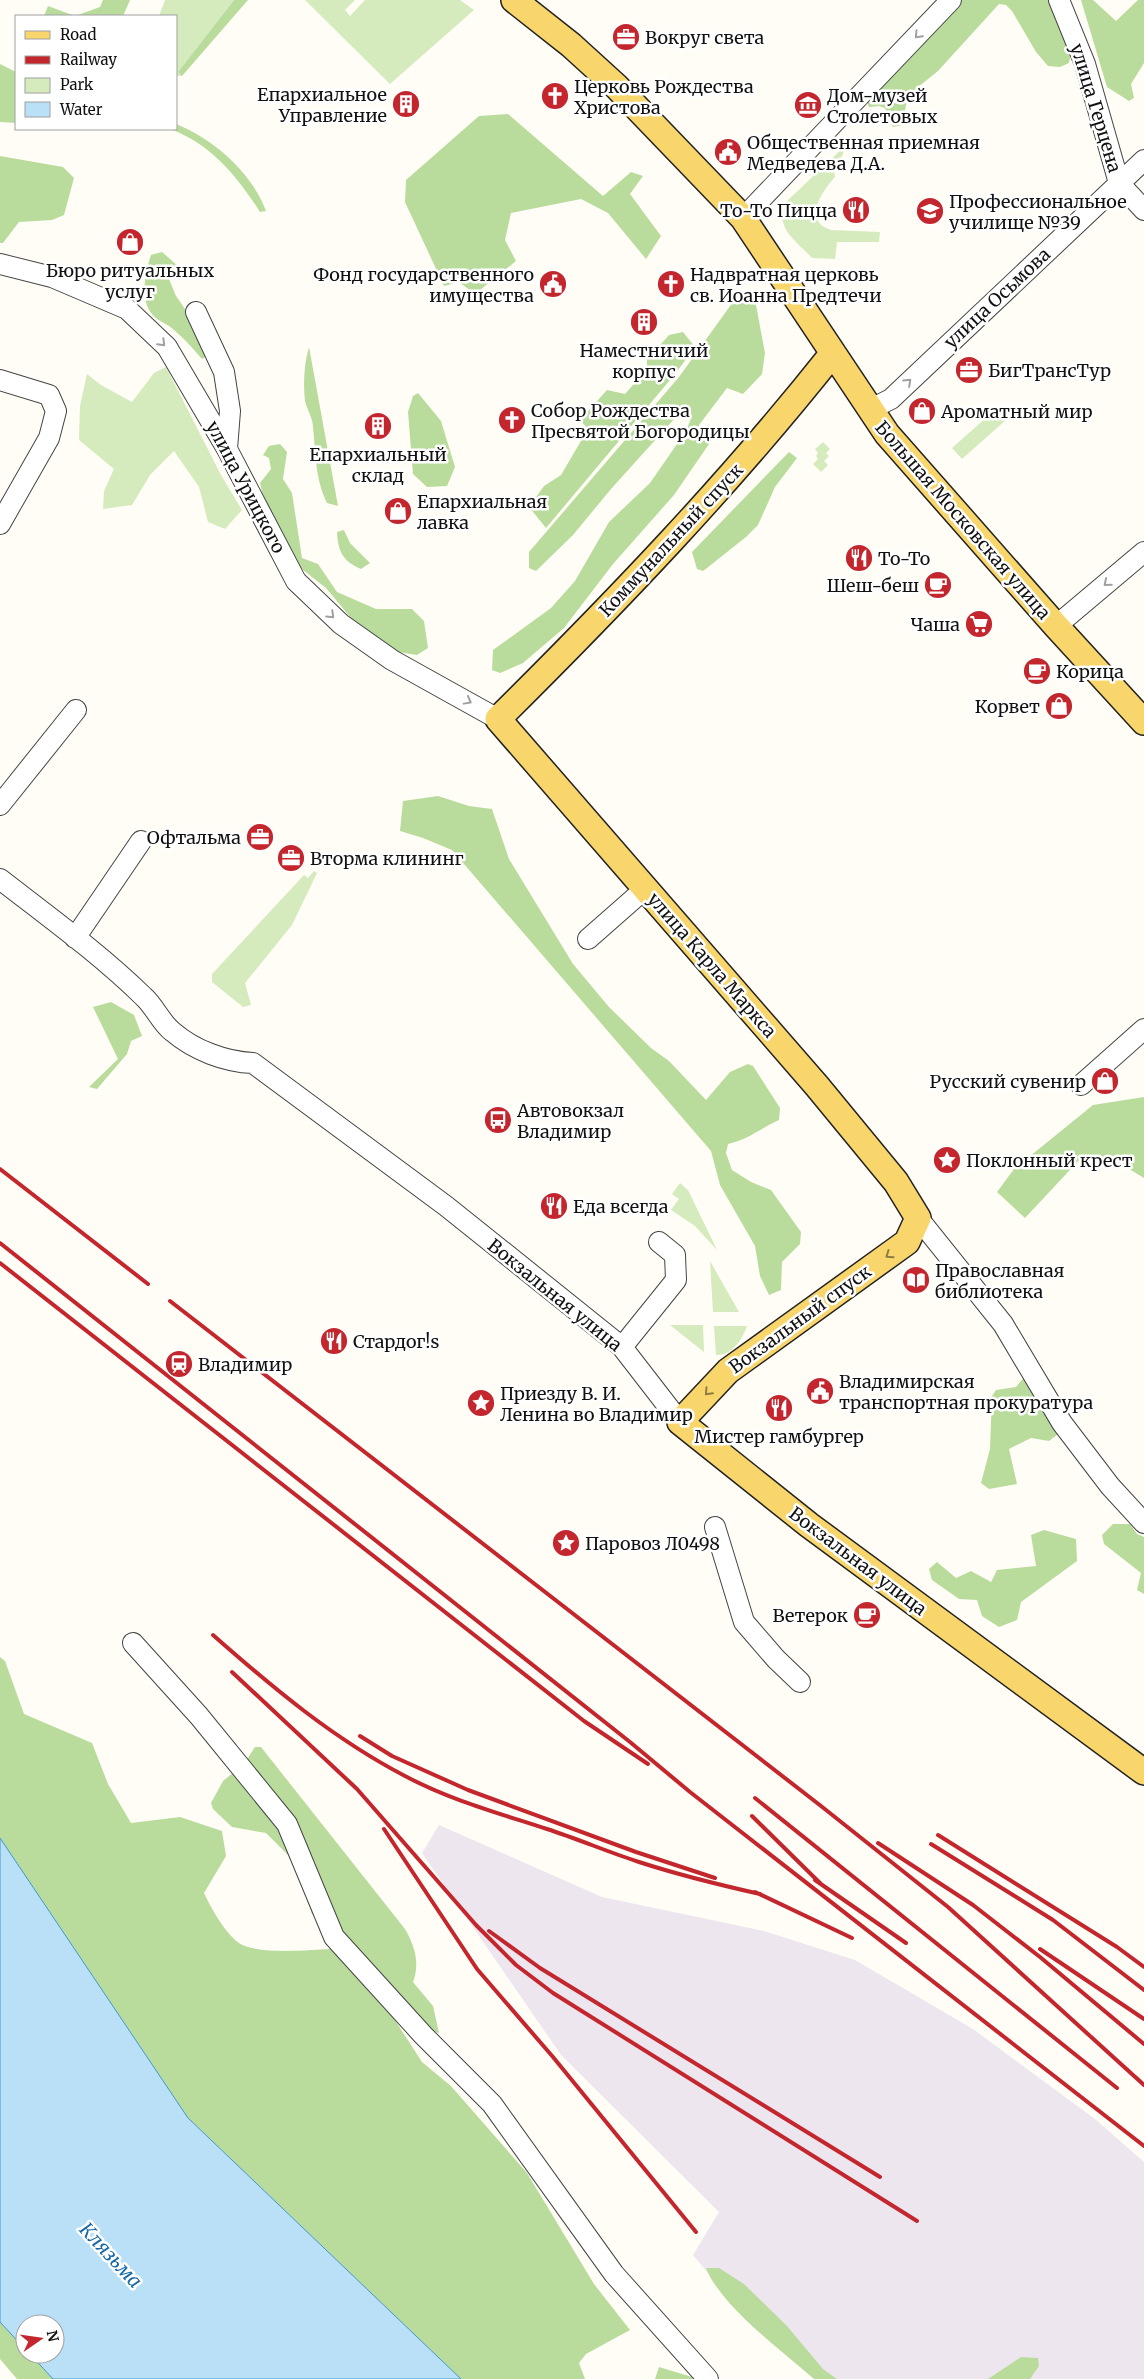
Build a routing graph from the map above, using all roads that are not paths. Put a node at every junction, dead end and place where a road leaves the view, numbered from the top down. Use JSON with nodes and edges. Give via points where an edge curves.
{"nodes":[{"id":1,"x":514,"y":0,"type":"edge"},
{"id":2,"x":951,"y":0,"type":"edge"},
{"id":3,"x":1059,"y":0,"type":"edge"},
{"id":4,"x":1144,"y":160,"type":"edge"},
{"id":5,"x":1119,"y":182,"type":"junction"},
{"id":6,"x":1144,"y":210,"type":"edge"},
{"id":7,"x":743,"y":218,"type":"junction"},
{"id":8,"x":0,"y":264,"type":"edge"},
{"id":9,"x":196,"y":312,"type":"dead end"},
{"id":10,"x":833,"y":353,"type":"junction"},
{"id":11,"x":0,"y":380,"type":"edge"},
{"id":12,"x":869,"y":410,"type":"junction"},
{"id":13,"x":227,"y":448,"type":"junction"},
{"id":14,"x":0,"y":524,"type":"edge"},
{"id":15,"x":1144,"y":552,"type":"edge"},
{"id":16,"x":1056,"y":626,"type":"junction"},
{"id":17,"x":76,"y":710,"type":"dead end"},
{"id":18,"x":498,"y":719,"type":"junction"},
{"id":19,"x":1144,"y":722,"type":"edge"},
{"id":20,"x":0,"y":805,"type":"edge"},
{"id":21,"x":141,"y":841,"type":"dead end"},
{"id":22,"x":0,"y":879,"type":"edge"},
{"id":23,"x":646,"y":888,"type":"junction"},
{"id":24,"x":75,"y":938,"type":"junction"},
{"id":25,"x":588,"y":939,"type":"dead end"},
{"id":26,"x":1144,"y":1029,"type":"edge"},
{"id":27,"x":1082,"y":1085,"type":"dead end"},
{"id":28,"x":918,"y":1218,"type":"junction"},
{"id":29,"x":659,"y":1242,"type":"dead end"},
{"id":30,"x":622,"y":1347,"type":"junction"},
{"id":31,"x":680,"y":1422,"type":"junction"},
{"id":32,"x":1144,"y":1523,"type":"edge"},
{"id":33,"x":715,"y":1527,"type":"dead end"},
{"id":34,"x":133,"y":1643,"type":"dead end"},
{"id":35,"x":800,"y":1682,"type":"dead end"},
{"id":36,"x":1144,"y":1772,"type":"edge"},
{"id":37,"x":708,"y":2379,"type":"edge"}],
"edges":[{"from":1,"to":7,"type":"main road","name":"Большая Московская улица","via":[[616,86]]},
{"from":2,"to":7,"type":"street","one_way":true},
{"from":3,"to":5,"type":"street","name":"улица Герцена","via":[[1085,64]]},
{"from":4,"to":5,"type":"street","name":"улица Осьмова"},
{"from":5,"to":6,"type":"street","name":"улица Герцена"},
{"from":12,"to":5,"type":"street","name":"улица Осьмова","one_way":true,"via":[[891,399]]},
{"from":7,"to":10,"type":"main road","name":"Большая Московская улица"},
{"from":8,"to":13,"type":"street","name":"улица Урицкого","one_way":true,"via":[[52,277],[127,309],[167,347]]},
{"from":9,"to":13,"type":"street","via":[[224,372],[230,411]]},
{"from":10,"to":12,"type":"main road","name":"Большая Московская улица"},
{"from":10,"to":18,"type":"main road","name":"Коммунальный спуск","via":[[714,495],[591,627]]},
{"from":11,"to":14,"type":"street","via":[[49,395],[56,411],[49,438]]},
{"from":12,"to":16,"type":"main road","name":"Большая Московская улица","via":[[916,470]]},
{"from":13,"to":18,"type":"street","name":"улица Урицкого","one_way":true,"via":[[296,581],[341,624],[392,660]]},
{"from":15,"to":16,"type":"street","one_way":true},
{"from":16,"to":19,"type":"main road","name":"Большая Московская улица"},
{"from":17,"to":20,"type":"street"},
{"from":18,"to":23,"type":"main road","name":"улица Карла Маркса"},
{"from":21,"to":24,"type":"street"},
{"from":22,"to":24,"type":"street","name":"Вокзальная улица"},
{"from":23,"to":25,"type":"street"},
{"from":23,"to":28,"type":"main road","name":"улица Карла Маркса","via":[[896,1182]]},
{"from":24,"to":30,"type":"street","name":"Вокзальная улица","via":[[146,998],[174,1033],[218,1058],[253,1064],[446,1206]]},
{"from":26,"to":27,"type":"street"},
{"from":28,"to":31,"type":"main road","name":"Вокзальный спуск","one_way":true,"via":[[908,1242],[728,1371]]},
{"from":28,"to":32,"type":"street","via":[[1003,1324],[1062,1423],[1110,1486]]},
{"from":29,"to":30,"type":"street","via":[[675,1255],[676,1280]]},
{"from":30,"to":31,"type":"street","name":"Вокзальная улица"},
{"from":31,"to":36,"type":"main road","name":"Вокзальная улица","via":[[809,1525]]},
{"from":33,"to":35,"type":"street","via":[[744,1622]]},
{"from":34,"to":37,"type":"street","via":[[199,1716],[287,1824],[334,1937],[423,2035],[492,2104],[614,2274]]}]}
